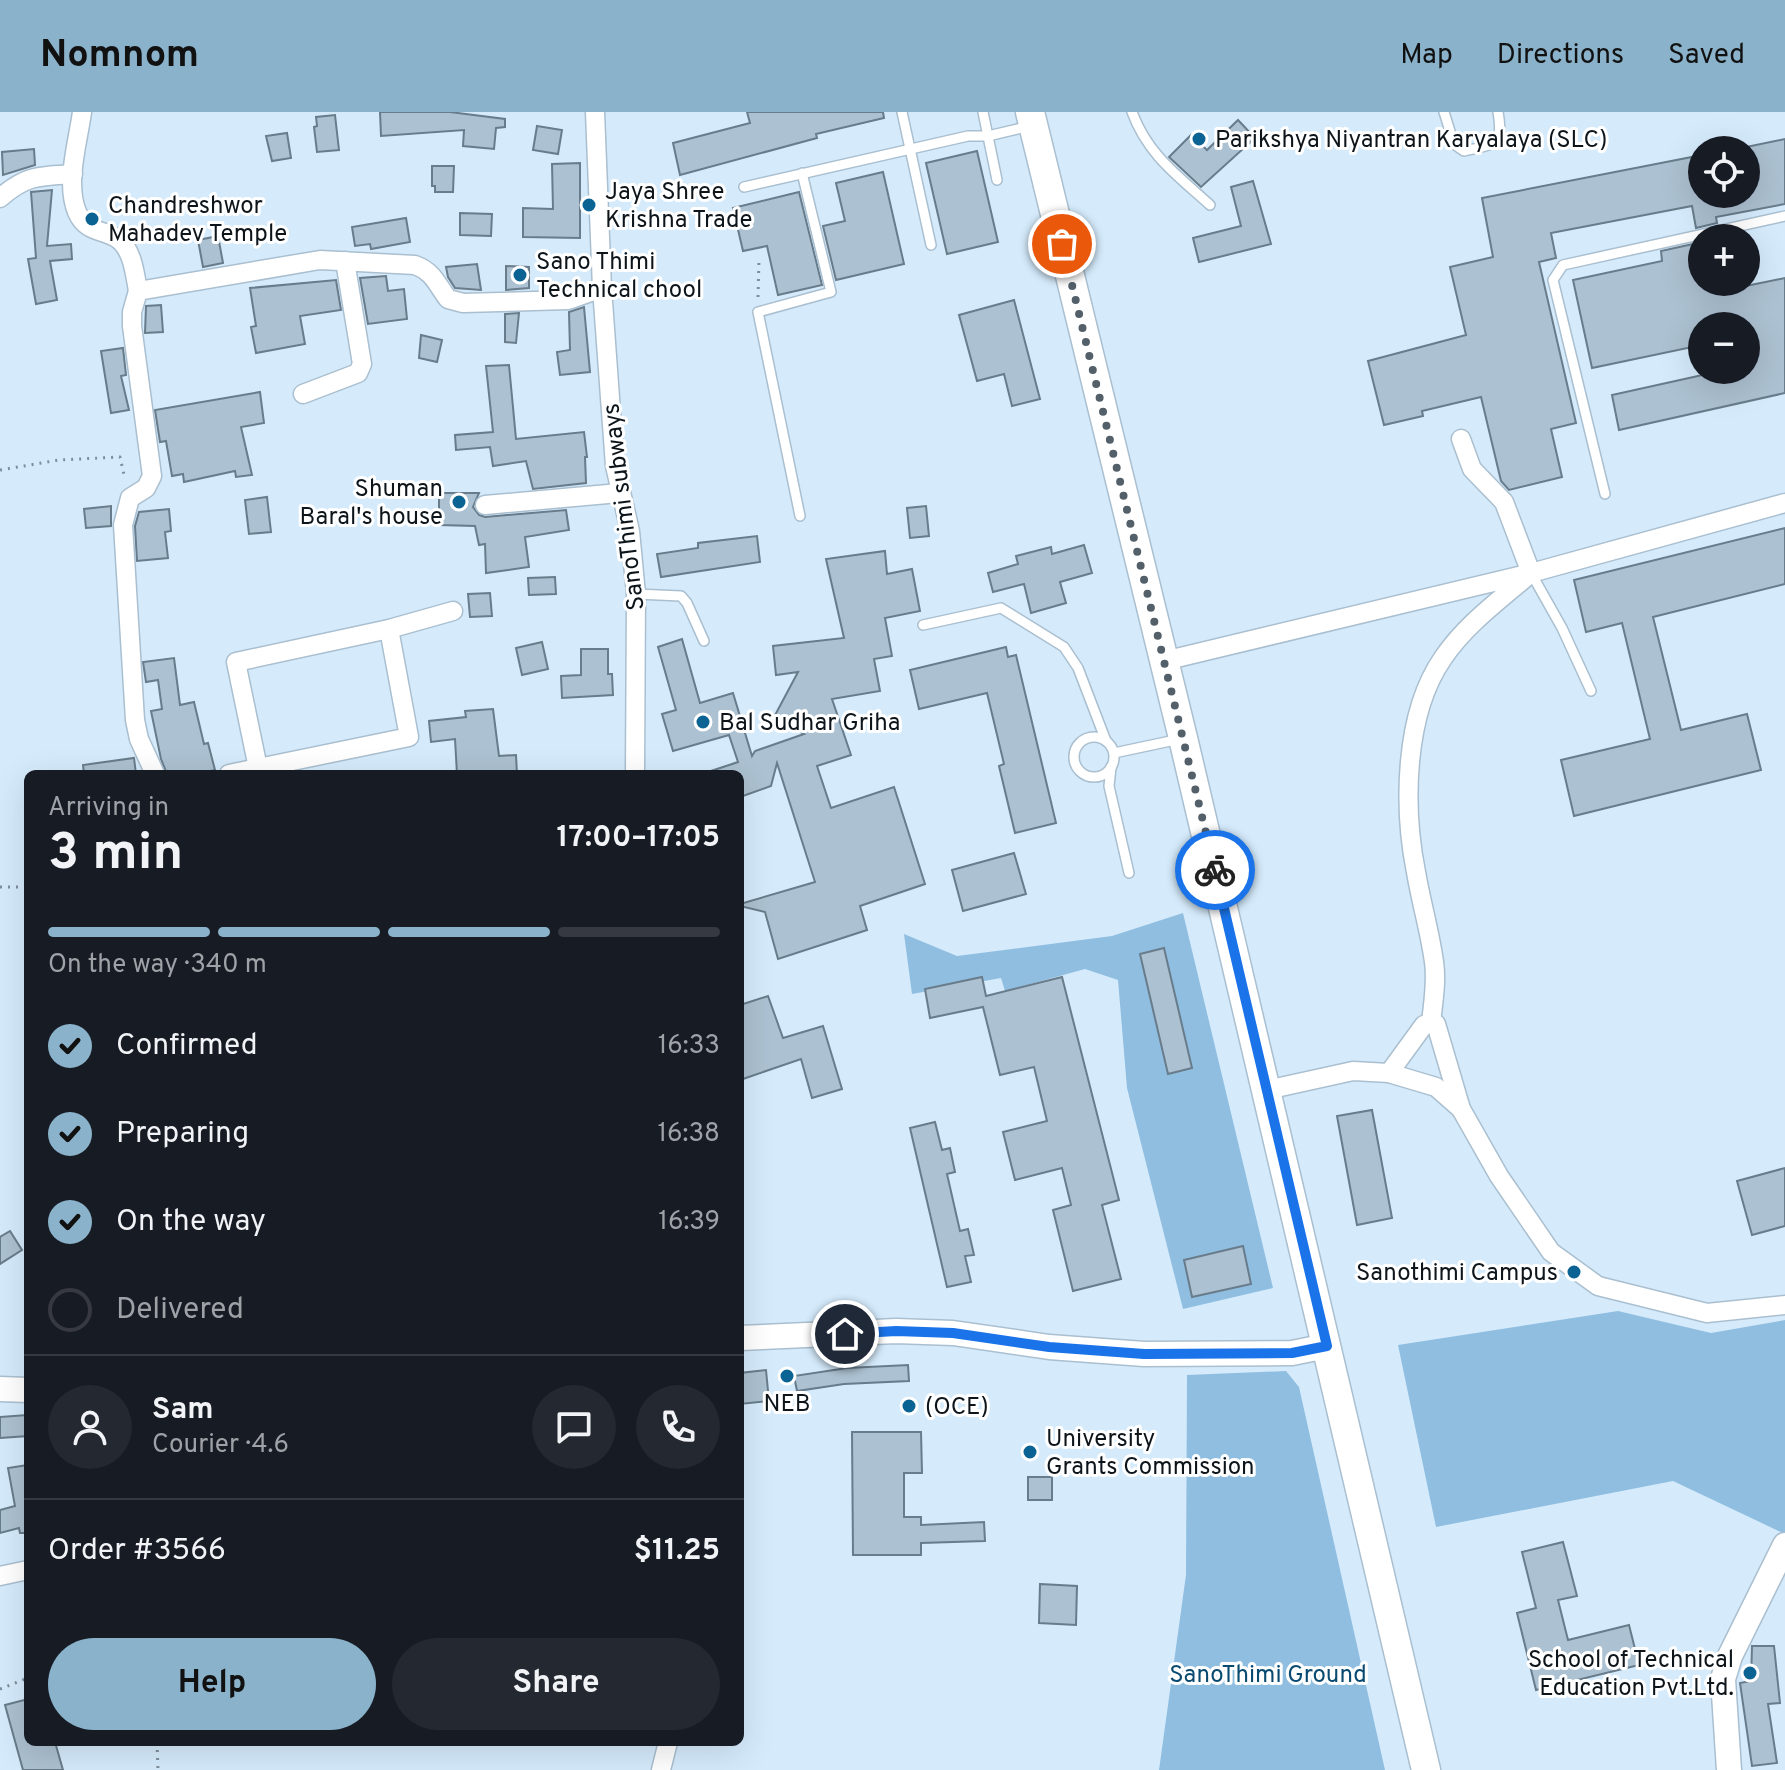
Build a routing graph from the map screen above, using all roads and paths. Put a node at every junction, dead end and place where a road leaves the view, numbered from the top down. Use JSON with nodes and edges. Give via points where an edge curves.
{"nodes":[{"id":1,"x":82,"y":112,"type":"edge"},
{"id":2,"x":595,"y":112,"type":"edge"},
{"id":3,"x":902,"y":112,"type":"edge"},
{"id":4,"x":983,"y":112,"type":"edge"},
{"id":5,"x":1132,"y":112,"type":"edge"},
{"id":6,"x":1444,"y":112,"type":"edge"},
{"id":7,"x":1498,"y":112,"type":"edge"},
{"id":8,"x":1032,"y":118,"type":"edge"},
{"id":9,"x":988,"y":136,"type":"junction"},
{"id":10,"x":910,"y":149,"type":"junction"},
{"id":11,"x":802,"y":173,"type":"junction"},
{"id":12,"x":73,"y":174,"type":"junction"},
{"id":13,"x":997,"y":180,"type":"dead end"},
{"id":14,"x":744,"y":187,"type":"dead end"},
{"id":15,"x":0,"y":198,"type":"edge"},
{"id":16,"x":1210,"y":205,"type":"dead end"},
{"id":17,"x":1785,"y":216,"type":"edge"},
{"id":18,"x":931,"y":245,"type":"dead end"},
{"id":19,"x":759,"y":259,"type":"dead end"},
{"id":20,"x":345,"y":261,"type":"junction"},
{"id":21,"x":602,"y":288,"type":"junction"},
{"id":22,"x":138,"y":291,"type":"junction"},
{"id":23,"x":758,"y":312,"type":"junction"},
{"id":24,"x":303,"y":394,"type":"dead end"},
{"id":25,"x":1461,"y":439,"type":"dead end"},
{"id":26,"x":0,"y":470,"type":"edge"},
{"id":27,"x":619,"y":493,"type":"junction"},
{"id":28,"x":1605,"y":494,"type":"dead end"},
{"id":29,"x":130,"y":498,"type":"junction"},
{"id":30,"x":1785,"y":503,"type":"edge"},
{"id":31,"x":485,"y":505,"type":"dead end"},
{"id":32,"x":800,"y":516,"type":"dead end"},
{"id":33,"x":1531,"y":573,"type":"junction"},
{"id":34,"x":636,"y":594,"type":"junction"},
{"id":35,"x":453,"y":611,"type":"dead end"},
{"id":36,"x":923,"y":625,"type":"dead end"},
{"id":37,"x":389,"y":629,"type":"junction"},
{"id":38,"x":704,"y":641,"type":"dead end"},
{"id":39,"x":1164,"y":661,"type":"junction"},
{"id":40,"x":1591,"y":691,"type":"dead end"},
{"id":41,"x":1183,"y":738,"type":"junction"},
{"id":42,"x":1106,"y":741,"type":"junction"},
{"id":43,"x":1114,"y":753,"type":"junction"},
{"id":44,"x":1111,"y":767,"type":"junction"},
{"id":45,"x":258,"y":768,"type":"junction"},
{"id":46,"x":153,"y":770,"type":"edge"},
{"id":47,"x":248,"y":770,"type":"edge"},
{"id":48,"x":635,"y":770,"type":"edge"},
{"id":49,"x":1129,"y":873,"type":"dead end"},
{"id":50,"x":0,"y":887,"type":"edge"},
{"id":51,"x":24,"y":887,"type":"edge"},
{"id":52,"x":1431,"y":1023,"type":"junction"},
{"id":53,"x":1389,"y":1073,"type":"junction"},
{"id":54,"x":1267,"y":1090,"type":"junction"},
{"id":55,"x":1461,"y":1109,"type":"junction"},
{"id":56,"x":1785,"y":1305,"type":"edge"},
{"id":57,"x":845,"y":1334,"type":"junction"},
{"id":58,"x":744,"y":1338,"type":"edge"},
{"id":59,"x":1327,"y":1346,"type":"junction"},
{"id":60,"x":845,"y":1360,"type":"dead end"},
{"id":61,"x":0,"y":1389,"type":"edge"},
{"id":62,"x":24,"y":1390,"type":"edge"},
{"id":63,"x":1785,"y":1545,"type":"edge"},
{"id":64,"x":24,"y":1571,"type":"edge"},
{"id":65,"x":0,"y":1576,"type":"edge"},
{"id":66,"x":24,"y":1680,"type":"edge"},
{"id":67,"x":0,"y":1689,"type":"edge"},
{"id":68,"x":157,"y":1746,"type":"edge"},
{"id":69,"x":667,"y":1746,"type":"edge"},
{"id":70,"x":158,"y":1770,"type":"edge"},
{"id":71,"x":661,"y":1770,"type":"edge"},
{"id":72,"x":1426,"y":1770,"type":"edge"},
{"id":73,"x":1729,"y":1770,"type":"edge"}],
"edges":[{"from":1,"to":12,"type":"street"},
{"from":2,"to":21,"type":"street","name":"SanoThimi subways"},
{"from":3,"to":10,"type":"lane"},
{"from":4,"to":9,"type":"lane"},
{"from":5,"to":16,"type":"lane","via":[[1155,155]]},
{"from":6,"to":7,"type":"lane","via":[[1454,144],[1464,151],[1489,146],[1499,138]]},
{"from":8,"to":9,"type":"lane"},
{"from":8,"to":39,"type":"main road"},
{"from":9,"to":10,"type":"lane"},
{"from":9,"to":13,"type":"lane"},
{"from":10,"to":11,"type":"lane"},
{"from":10,"to":18,"type":"lane"},
{"from":11,"to":14,"type":"lane"},
{"from":11,"to":23,"type":"lane","via":[[831,292]]},
{"from":12,"to":15,"type":"street","via":[[22,180]]},
{"from":12,"to":22,"type":"street","via":[[78,214],[88,227],[118,239],[127,250]]},
{"from":17,"to":28,"type":"lane","via":[[1563,265],[1553,280]]},
{"from":19,"to":23,"type":"path"},
{"from":20,"to":21,"type":"street","via":[[415,265],[434,276],[448,299],[463,303],[568,300]]},
{"from":20,"to":22,"type":"street","via":[[320,260]]},
{"from":20,"to":24,"type":"street","via":[[362,364],[358,373]]},
{"from":21,"to":27,"type":"street","name":"SanoThimi subways"},
{"from":22,"to":29,"type":"street","via":[[132,326],[152,476],[146,488]]},
{"from":23,"to":32,"type":"lane"},
{"from":25,"to":33,"type":"street","via":[[1472,469],[1504,502]]},
{"from":26,"to":29,"type":"path","via":[[120,457]]},
{"from":27,"to":31,"type":"street"},
{"from":27,"to":34,"type":"street","name":"SanoThimi subways","via":[[630,531]]},
{"from":29,"to":46,"type":"street","via":[[123,525],[135,720]]},
{"from":30,"to":33,"type":"street"},
{"from":33,"to":39,"type":"street"},
{"from":33,"to":40,"type":"lane"},
{"from":33,"to":52,"type":"street","via":[[1468,628],[1442,659],[1416,726],[1407,814],[1435,964]]},
{"from":34,"to":38,"type":"lane","via":[[681,596]]},
{"from":34,"to":48,"type":"street","name":"SanoThimi subways"},
{"from":35,"to":37,"type":"street"},
{"from":36,"to":42,"type":"lane","via":[[1001,608],[1064,647],[1078,668]]},
{"from":37,"to":45,"type":"street","via":[[409,737]]},
{"from":37,"to":45,"type":"street","via":[[236,662]]},
{"from":39,"to":41,"type":"main road"},
{"from":41,"to":43,"type":"lane"},
{"from":41,"to":54,"type":"main road"},
{"from":42,"to":43,"type":"lane"},
{"from":42,"to":44,"type":"lane","via":[[1093,737],[1080,742],[1074,761],[1081,773],[1094,778]]},
{"from":43,"to":44,"type":"lane"},
{"from":44,"to":49,"type":"lane","via":[[1109,786]]},
{"from":45,"to":47,"type":"street"},
{"from":50,"to":51,"type":"path"},
{"from":52,"to":53,"type":"street","via":[[1424,1025]]},
{"from":52,"to":55,"type":"street","via":[[1436,1024]]},
{"from":53,"to":54,"type":"street","via":[[1353,1071]]},
{"from":53,"to":55,"type":"street","via":[[1436,1087]]},
{"from":54,"to":59,"type":"main road"},
{"from":55,"to":56,"type":"street","via":[[1551,1252],[1598,1286],[1707,1313]]},
{"from":57,"to":58,"type":"main road"},
{"from":57,"to":59,"type":"main road","via":[[953,1333],[1144,1354],[1292,1353]]},
{"from":57,"to":60,"type":"lane"},
{"from":59,"to":72,"type":"main road"},
{"from":61,"to":62,"type":"main road"},
{"from":63,"to":73,"type":"main road","via":[[1723,1679]]},
{"from":64,"to":65,"type":"street"},
{"from":66,"to":67,"type":"path"},
{"from":68,"to":70,"type":"path"},
{"from":69,"to":71,"type":"street"}]}
